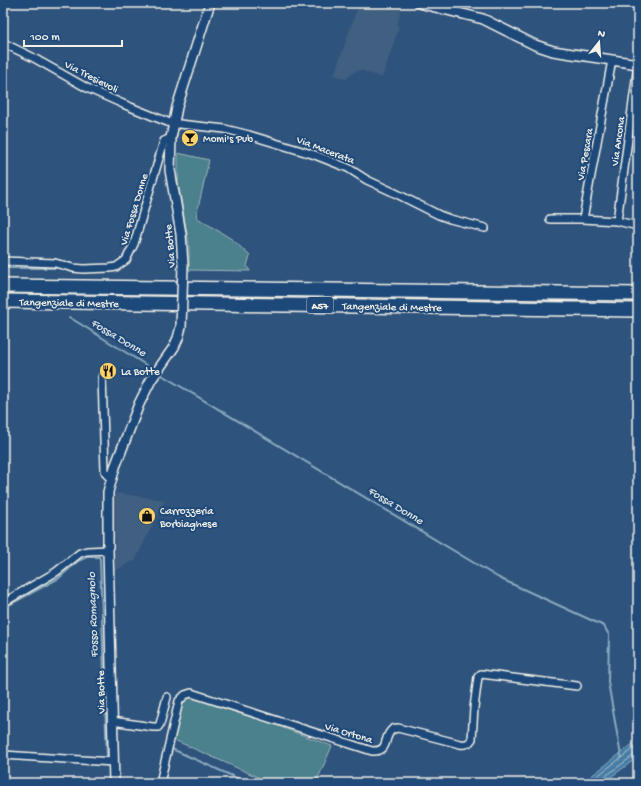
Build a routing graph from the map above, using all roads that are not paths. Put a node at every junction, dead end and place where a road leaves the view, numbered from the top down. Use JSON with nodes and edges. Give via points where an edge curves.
{"nodes":[{"id":1,"x":210,"y":3,"type":"edge"},
{"id":2,"x":420,"y":3,"type":"edge"},
{"id":3,"x":3,"y":42,"type":"edge"},
{"id":4,"x":612,"y":60,"type":"junction"},
{"id":5,"x":638,"y":64,"type":"edge"},
{"id":6,"x":173,"y":124,"type":"junction"},
{"id":7,"x":172,"y":138,"type":"junction"},
{"id":8,"x":550,"y":219,"type":"dead end"},
{"id":9,"x":583,"y":219,"type":"junction"},
{"id":10,"x":617,"y":220,"type":"junction"},
{"id":11,"x":638,"y":226,"type":"edge"},
{"id":12,"x":485,"y":228,"type":"dead end"},
{"id":13,"x":3,"y":261,"type":"edge"},
{"id":14,"x":3,"y":286,"type":"edge"},
{"id":15,"x":638,"y":294,"type":"edge"},
{"id":16,"x":3,"y":301,"type":"edge"},
{"id":17,"x":638,"y":310,"type":"edge"},
{"id":18,"x":102,"y":377,"type":"dead end"},
{"id":19,"x":111,"y":477,"type":"junction"},
{"id":20,"x":108,"y":550,"type":"junction"},
{"id":21,"x":3,"y":601,"type":"edge"},
{"id":22,"x":577,"y":686,"type":"dead end"},
{"id":23,"x":168,"y":697,"type":"dead end"},
{"id":24,"x":112,"y":721,"type":"junction"},
{"id":25,"x":3,"y":755,"type":"edge"},
{"id":26,"x":113,"y":762,"type":"junction"},
{"id":27,"x":114,"y":783,"type":"edge"},
{"id":28,"x":160,"y":783,"type":"edge"}],
"edges":[{"from":1,"to":6,"type":"street","name":"Via Botte"},
{"from":2,"to":4,"type":"street","via":[[483,19],[553,52]]},
{"from":3,"to":6,"type":"street","name":"Via Tresievoli","via":[[87,88]]},
{"from":4,"to":5,"type":"street"},
{"from":4,"to":9,"type":"street","name":"Via Pescara"},
{"from":5,"to":10,"type":"street","name":"Via Ancona"},
{"from":6,"to":7,"type":"street","name":"Via Botte"},
{"from":6,"to":12,"type":"street","name":"Via Macerata","via":[[231,130],[315,155],[348,168],[367,180],[440,215]]},
{"from":7,"to":13,"type":"street","name":"Via Fossa Donne","via":[[164,141],[134,244],[126,260],[121,264],[110,268],[83,269],[54,263]]},
{"from":7,"to":19,"type":"street","name":"Via Botte","bridge":true,"via":[[170,170],[181,234],[183,265],[181,327],[174,347],[156,372],[139,404]]},
{"from":8,"to":9,"type":"street"},
{"from":9,"to":10,"type":"street"},
{"from":10,"to":11,"type":"street"},
{"from":14,"to":15,"type":"highway","name":"Tangenziale di Mestre","number":"A57"},
{"from":16,"to":17,"type":"highway","name":"Tangenziale di Mestre","number":"A57"},
{"from":18,"to":19,"type":"street","via":[[105,472]]},
{"from":19,"to":20,"type":"street","name":"Via Botte","via":[[107,503]]},
{"from":20,"to":21,"type":"street","via":[[80,553],[56,572]]},
{"from":20,"to":24,"type":"street","name":"Via Botte"},
{"from":22,"to":28,"type":"street","name":"Via Ortona","via":[[481,674],[478,677],[470,743],[465,745],[393,728],[384,747],[377,751],[191,693],[180,701]]},
{"from":23,"to":24,"type":"street","via":[[158,727]]},
{"from":24,"to":26,"type":"street","name":"Via Botte"},
{"from":25,"to":26,"type":"street"},
{"from":26,"to":27,"type":"street","name":"Via Botte"}]}
